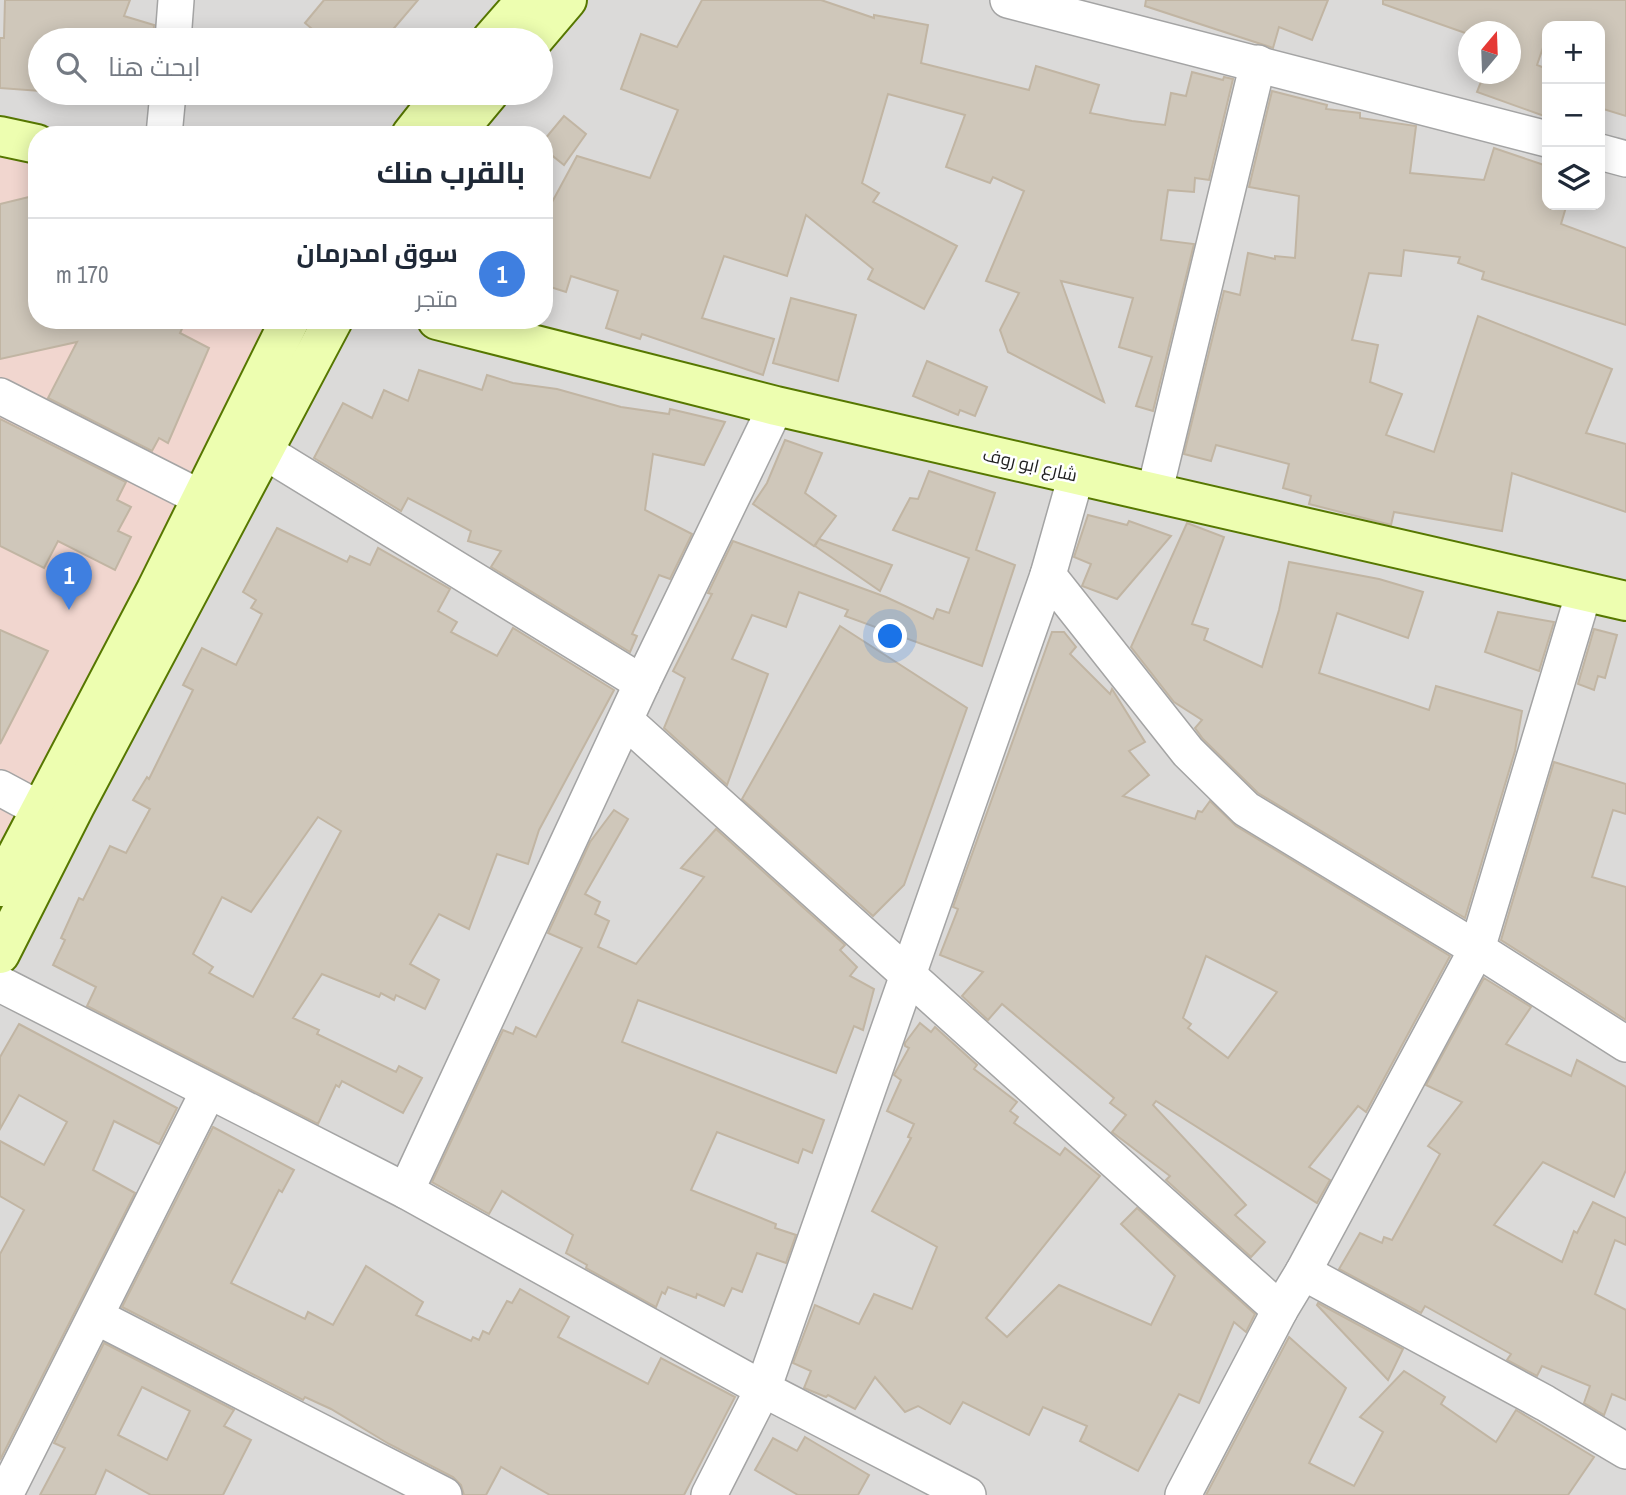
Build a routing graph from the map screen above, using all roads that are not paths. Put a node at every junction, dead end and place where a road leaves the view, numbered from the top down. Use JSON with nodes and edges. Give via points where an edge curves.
{"nodes":[{"id":1,"x":176,"y":0,"type":"edge"},
{"id":2,"x":526,"y":0,"type":"edge"},
{"id":3,"x":567,"y":0,"type":"edge"},
{"id":4,"x":1008,"y":0,"type":"edge"},
{"id":5,"x":1095,"y":11,"type":"edge"},
{"id":6,"x":174,"y":28,"type":"edge"},
{"id":7,"x":502,"y":28,"type":"edge"},
{"id":8,"x":543,"y":28,"type":"edge"},
{"id":9,"x":1258,"y":63,"type":"junction"},
{"id":10,"x":167,"y":105,"type":"edge"},
{"id":11,"x":435,"y":105,"type":"edge"},
{"id":12,"x":479,"y":105,"type":"edge"},
{"id":13,"x":165,"y":126,"type":"edge"},
{"id":14,"x":418,"y":126,"type":"edge"},
{"id":15,"x":462,"y":126,"type":"edge"},
{"id":16,"x":0,"y":136,"type":"edge"},
{"id":17,"x":1542,"y":138,"type":"edge"},
{"id":18,"x":28,"y":142,"type":"edge"},
{"id":19,"x":1605,"y":153,"type":"edge"},
{"id":20,"x":1626,"y":159,"type":"edge"},
{"id":21,"x":286,"y":329,"type":"edge"},
{"id":22,"x":328,"y":329,"type":"edge"},
{"id":23,"x":473,"y":329,"type":"edge"},
{"id":24,"x":0,"y":396,"type":"edge"},
{"id":25,"x":776,"y":405,"type":"junction"},
{"id":26,"x":264,"y":451,"type":"junction"},
{"id":27,"x":1076,"y":476,"type":"junction"},
{"id":28,"x":1154,"y":494,"type":"junction"},
{"id":29,"x":201,"y":498,"type":"junction"},
{"id":30,"x":194,"y":551,"type":"junction"},
{"id":31,"x":1048,"y":575,"type":"junction"},
{"id":32,"x":1584,"y":592,"type":"junction"},
{"id":33,"x":1626,"y":601,"type":"edge"},
{"id":34,"x":642,"y":682,"type":"junction"},
{"id":35,"x":626,"y":721,"type":"junction"},
{"id":36,"x":0,"y":788,"type":"edge"},
{"id":37,"x":41,"y":810,"type":"junction"},
{"id":38,"x":0,"y":887,"type":"edge"},
{"id":39,"x":1478,"y":949,"type":"junction"},
{"id":40,"x":0,"y":954,"type":"edge"},
{"id":41,"x":907,"y":974,"type":"junction"},
{"id":42,"x":0,"y":984,"type":"edge"},
{"id":43,"x":1626,"y":1044,"type":"edge"},
{"id":44,"x":208,"y":1092,"type":"junction"},
{"id":45,"x":406,"y":1191,"type":"junction"},
{"id":46,"x":1303,"y":1272,"type":"junction"},
{"id":47,"x":1280,"y":1310,"type":"junction"},
{"id":48,"x":97,"y":1317,"type":"junction"},
{"id":49,"x":763,"y":1389,"type":"junction"},
{"id":50,"x":1626,"y":1451,"type":"edge"},
{"id":51,"x":5,"y":1495,"type":"edge"},
{"id":52,"x":444,"y":1495,"type":"edge"},
{"id":53,"x":709,"y":1495,"type":"edge"},
{"id":54,"x":968,"y":1495,"type":"edge"},
{"id":55,"x":1183,"y":1495,"type":"edge"}],
"edges":[{"from":1,"to":6,"type":"street"},
{"from":2,"to":7,"type":"main road"},
{"from":3,"to":8,"type":"main road"},
{"from":4,"to":5,"type":"street"},
{"from":5,"to":9,"type":"street"},
{"from":9,"to":17,"type":"street"},
{"from":9,"to":28,"type":"street"},
{"from":10,"to":13,"type":"street"},
{"from":11,"to":14,"type":"main road"},
{"from":12,"to":15,"type":"main road"},
{"from":16,"to":18,"type":"main road"},
{"from":19,"to":20,"type":"street"},
{"from":21,"to":29,"type":"main road"},
{"from":22,"to":26,"type":"main road"},
{"from":23,"to":25,"type":"main road","name":"شارع ابو روف"},
{"from":24,"to":29,"type":"street"},
{"from":25,"to":27,"type":"main road","name":"شارع ابو روف"},
{"from":25,"to":34,"type":"street"},
{"from":26,"to":30,"type":"main road"},
{"from":26,"to":34,"type":"street"},
{"from":27,"to":28,"type":"main road","name":"شارع ابو روف"},
{"from":27,"to":31,"type":"street"},
{"from":28,"to":32,"type":"main road","name":"شارع ابو روف"},
{"from":29,"to":30,"type":"main road"},
{"from":30,"to":37,"type":"main road"},
{"from":30,"to":40,"type":"main road"},
{"from":31,"to":39,"type":"street","via":[[1188,752],[1238,802],[1285,835]]},
{"from":31,"to":41,"type":"street"},
{"from":32,"to":33,"type":"main road","name":"شارع ابو روف"},
{"from":32,"to":39,"type":"street"},
{"from":34,"to":35,"type":"street"},
{"from":35,"to":41,"type":"street"},
{"from":35,"to":45,"type":"street"},
{"from":36,"to":37,"type":"street"},
{"from":37,"to":38,"type":"main road"},
{"from":39,"to":43,"type":"street"},
{"from":39,"to":46,"type":"street"},
{"from":41,"to":47,"type":"street"},
{"from":41,"to":49,"type":"street"},
{"from":42,"to":44,"type":"street"},
{"from":44,"to":45,"type":"street"},
{"from":44,"to":48,"type":"street"},
{"from":45,"to":49,"type":"street"},
{"from":46,"to":47,"type":"street"},
{"from":46,"to":50,"type":"street"},
{"from":47,"to":55,"type":"street"},
{"from":48,"to":51,"type":"street"},
{"from":48,"to":52,"type":"street"},
{"from":49,"to":53,"type":"street"},
{"from":49,"to":54,"type":"street"}]}
